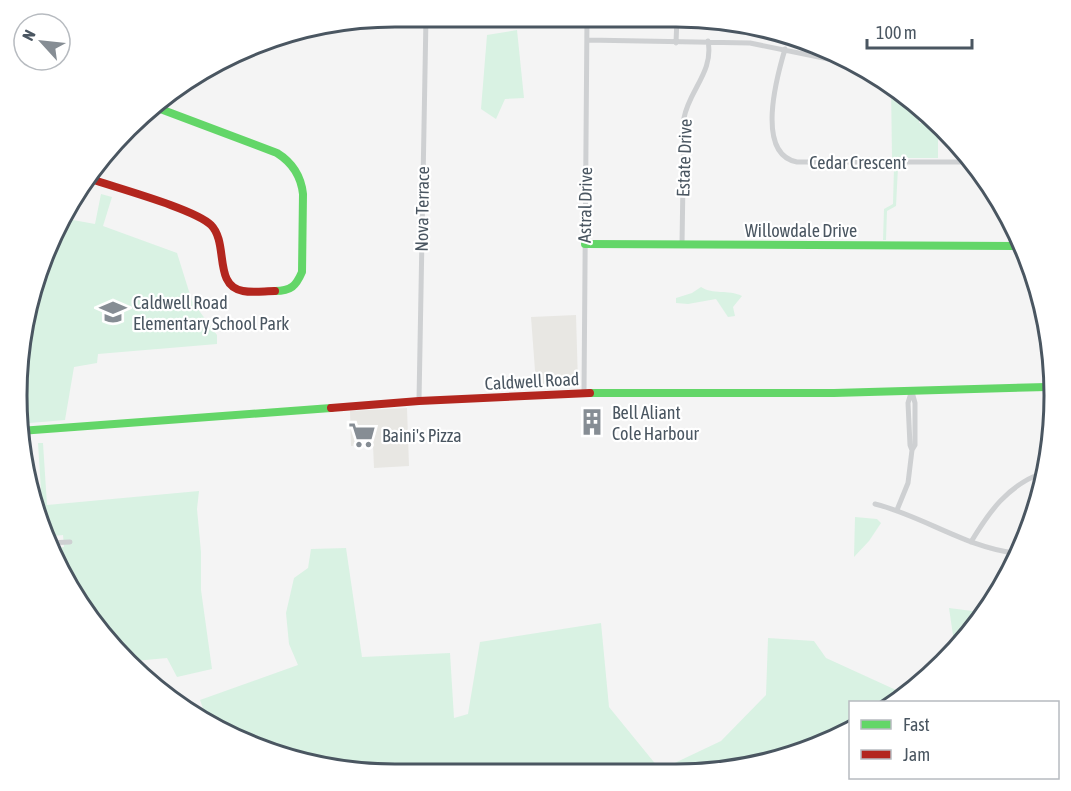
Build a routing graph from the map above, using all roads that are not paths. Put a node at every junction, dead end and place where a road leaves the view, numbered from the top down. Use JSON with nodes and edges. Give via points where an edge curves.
{"nodes":[{"id":1,"x":426,"y":27,"type":"edge"},
{"id":2,"x":587,"y":27,"type":"edge"},
{"id":3,"x":677,"y":27,"type":"edge"},
{"id":4,"x":587,"y":40,"type":"junction"},
{"id":5,"x":708,"y":41,"type":"junction"},
{"id":6,"x":676,"y":43,"type":"junction"},
{"id":7,"x":785,"y":49,"type":"junction"},
{"id":8,"x":821,"y":57,"type":"edge"},
{"id":9,"x":164,"y":109,"type":"edge"},
{"id":10,"x":960,"y":162,"type":"edge"},
{"id":11,"x":96,"y":181,"type":"edge"},
{"id":12,"x":585,"y":244,"type":"junction"},
{"id":13,"x":682,"y":244,"type":"junction"},
{"id":14,"x":1012,"y":246,"type":"edge"},
{"id":15,"x":1044,"y":387,"type":"edge"},
{"id":16,"x":912,"y":392,"type":"junction"},
{"id":17,"x":584,"y":393,"type":"junction"},
{"id":18,"x":419,"y":401,"type":"junction"},
{"id":19,"x":29,"y":430,"type":"edge"},
{"id":20,"x":1035,"y":476,"type":"edge"},
{"id":21,"x":875,"y":504,"type":"dead end"},
{"id":22,"x":897,"y":510,"type":"junction"},
{"id":23,"x":70,"y":542,"type":"dead end"},
{"id":24,"x":971,"y":542,"type":"junction"},
{"id":25,"x":58,"y":543,"type":"edge"},
{"id":26,"x":1009,"y":552,"type":"edge"}],
"edges":[{"from":1,"to":18,"type":"street","name":"Nova Terrace"},
{"from":2,"to":4,"type":"street","name":"Astral Drive"},
{"from":3,"to":6,"type":"street"},
{"from":4,"to":6,"type":"street"},
{"from":4,"to":12,"type":"street","name":"Astral Drive"},
{"from":5,"to":6,"type":"street"},
{"from":5,"to":7,"type":"street"},
{"from":5,"to":13,"type":"street","name":"Estate Drive","via":[[707,67],[684,118]]},
{"from":7,"to":8,"type":"street"},
{"from":7,"to":10,"type":"street","name":"Cedar Crescent","via":[[772,116],[775,144],[787,159]]},
{"from":9,"to":11,"type":"street","via":[[278,153],[294,167],[303,194],[302,272],[296,286],[277,292],[236,290],[225,278],[221,242],[206,222],[194,214]]},
{"from":12,"to":13,"type":"street","name":"Willowdale Drive"},
{"from":12,"to":17,"type":"street","name":"Astral Drive"},
{"from":13,"to":14,"type":"street","name":"Willowdale Drive"},
{"from":15,"to":16,"type":"street","name":"Caldwell Road"},
{"from":16,"to":17,"type":"street","name":"Caldwell Road"},
{"from":16,"to":22,"type":"street","via":[[908,404],[912,450],[908,483]]},
{"from":17,"to":18,"type":"street","name":"Caldwell Road"},
{"from":18,"to":19,"type":"street","name":"Caldwell Road"},
{"from":20,"to":24,"type":"street","via":[[1006,493]]},
{"from":21,"to":22,"type":"street"},
{"from":22,"to":24,"type":"street"},
{"from":23,"to":25,"type":"street"},
{"from":24,"to":26,"type":"street"}]}
